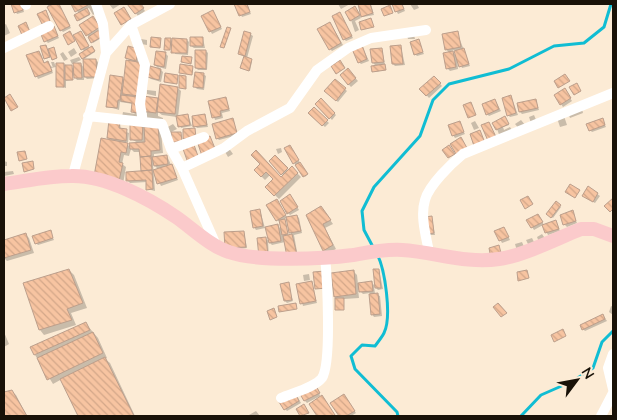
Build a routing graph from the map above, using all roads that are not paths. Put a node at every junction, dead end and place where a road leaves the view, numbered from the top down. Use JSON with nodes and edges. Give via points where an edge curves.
{"nodes":[{"id":1,"x":96,"y":4,"type":"edge"},
{"id":2,"x":170,"y":4,"type":"edge"},
{"id":3,"x":130,"y":25,"type":"junction"},
{"id":4,"x":49,"y":26,"type":"dead end"},
{"id":5,"x":426,"y":30,"type":"dead end"},
{"id":6,"x":4,"y":48,"type":"edge"},
{"id":7,"x":106,"y":53,"type":"junction"},
{"id":8,"x":613,"y":93,"type":"edge"},
{"id":9,"x":88,"y":116,"type":"junction"},
{"id":10,"x":143,"y":122,"type":"junction"},
{"id":11,"x":204,"y":137,"type":"dead end"},
{"id":12,"x":171,"y":149,"type":"junction"},
{"id":13,"x":182,"y":168,"type":"junction"},
{"id":14,"x":73,"y":175,"type":"junction"},
{"id":15,"x":4,"y":184,"type":"edge"},
{"id":16,"x":613,"y":236,"type":"edge"},
{"id":17,"x":216,"y":244,"type":"junction"},
{"id":18,"x":429,"y":252,"type":"junction"},
{"id":19,"x":325,"y":256,"type":"junction"},
{"id":20,"x":613,"y":354,"type":"edge"},
{"id":21,"x":613,"y":389,"type":"edge"},
{"id":22,"x":613,"y":393,"type":"edge"},
{"id":23,"x":281,"y":398,"type":"dead end"},
{"id":24,"x":601,"y":416,"type":"edge"}],
"edges":[{"from":1,"to":7,"type":"street","via":[[103,24]]},
{"from":2,"to":3,"type":"street"},
{"from":3,"to":7,"type":"street"},
{"from":3,"to":10,"type":"street","via":[[145,64],[140,104]]},
{"from":4,"to":6,"type":"street"},
{"from":5,"to":13,"type":"street","via":[[371,38],[348,48],[317,70],[290,108],[247,131],[224,148]]},
{"from":7,"to":9,"type":"street"},
{"from":8,"to":18,"type":"street","via":[[463,154],[425,200]]},
{"from":9,"to":10,"type":"street"},
{"from":9,"to":14,"type":"street"},
{"from":10,"to":12,"type":"street","via":[[162,124]]},
{"from":11,"to":12,"type":"street"},
{"from":12,"to":13,"type":"street"},
{"from":13,"to":17,"type":"street"},
{"from":14,"to":15,"type":"main road"},
{"from":14,"to":17,"type":"main road","via":[[114,184],[143,196]]},
{"from":16,"to":18,"type":"main road","via":[[594,229],[581,229],[502,259],[473,262]]},
{"from":17,"to":19,"type":"main road","via":[[231,253],[249,257]]},
{"from":18,"to":19,"type":"main road","via":[[380,250]]},
{"from":19,"to":23,"type":"street","via":[[329,296],[324,373],[315,384]]},
{"from":20,"to":21,"type":"street","via":[[608,368]]},
{"from":22,"to":24,"type":"street"}]}
